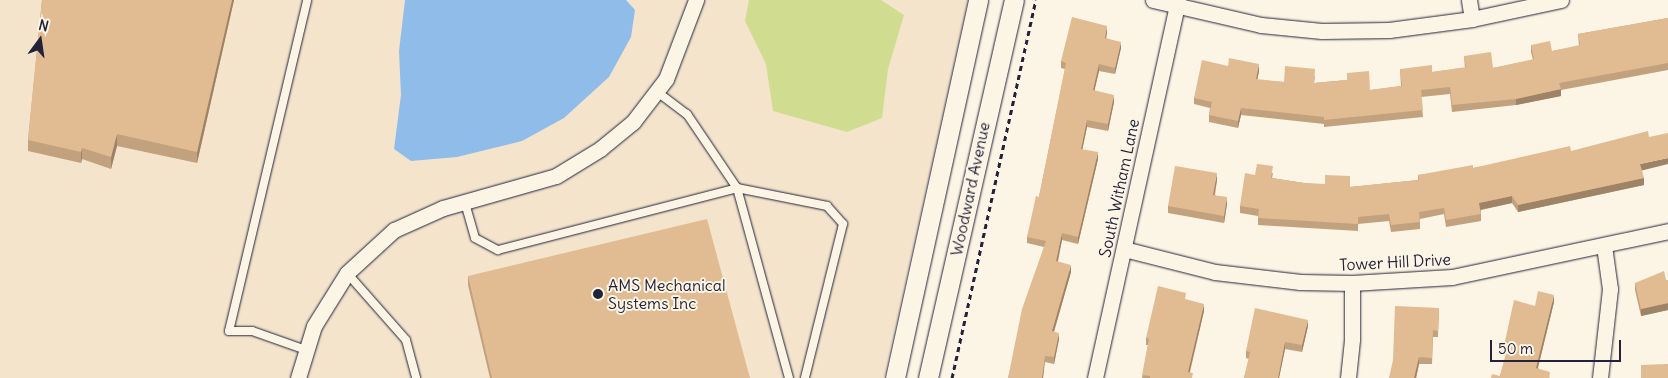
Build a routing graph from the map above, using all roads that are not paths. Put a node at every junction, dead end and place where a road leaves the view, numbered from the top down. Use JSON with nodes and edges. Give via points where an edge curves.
{"nodes":[{"id":1,"x":307,"y":0,"type":"edge"},
{"id":2,"x":696,"y":0,"type":"edge"},
{"id":3,"x":978,"y":0,"type":"edge"},
{"id":4,"x":1014,"y":0,"type":"edge"},
{"id":5,"x":1153,"y":0,"type":"edge"},
{"id":6,"x":1469,"y":0,"type":"edge"},
{"id":7,"x":1561,"y":0,"type":"edge"},
{"id":8,"x":1177,"y":2,"type":"edge"},
{"id":9,"x":1472,"y":19,"type":"junction"},
{"id":10,"x":656,"y":92,"type":"junction"},
{"id":11,"x":737,"y":188,"type":"junction"},
{"id":12,"x":465,"y":203,"type":"junction"},
{"id":13,"x":1668,"y":231,"type":"edge"},
{"id":14,"x":1604,"y":246,"type":"junction"},
{"id":15,"x":1124,"y":249,"type":"junction"},
{"id":16,"x":348,"y":273,"type":"junction"},
{"id":17,"x":1352,"y":283,"type":"junction"},
{"id":18,"x":306,"y":350,"type":"junction"},
{"id":19,"x":298,"y":378,"type":"edge"},
{"id":20,"x":416,"y":378,"type":"edge"},
{"id":21,"x":789,"y":378,"type":"edge"},
{"id":22,"x":805,"y":378,"type":"edge"},
{"id":23,"x":895,"y":378,"type":"edge"},
{"id":24,"x":928,"y":378,"type":"edge"},
{"id":25,"x":1095,"y":378,"type":"edge"},
{"id":26,"x":1348,"y":378,"type":"edge"},
{"id":27,"x":1600,"y":378,"type":"edge"}],
"edges":[{"from":1,"to":18,"type":"lane","via":[[229,331],[252,331]]},
{"from":2,"to":10,"type":"street","via":[[666,79]]},
{"from":3,"to":23,"type":"street","name":"Woodward Avenue"},
{"from":4,"to":24,"type":"street","name":"Woodward Avenue"},
{"from":5,"to":8,"type":"street"},
{"from":6,"to":9,"type":"street"},
{"from":7,"to":9,"type":"street"},
{"from":8,"to":9,"type":"street","via":[[1261,25],[1322,31],[1389,30]]},
{"from":8,"to":15,"type":"street","name":"South Witham Lane"},
{"from":10,"to":11,"type":"lane","via":[[686,114]]},
{"from":10,"to":12,"type":"street","via":[[633,122],[600,149],[556,176]]},
{"from":11,"to":12,"type":"lane","via":[[498,250],[475,238]]},
{"from":11,"to":21,"type":"lane"},
{"from":11,"to":22,"type":"lane","via":[[827,206],[843,224]]},
{"from":12,"to":16,"type":"street","via":[[443,208],[394,230]]},
{"from":13,"to":14,"type":"street","name":"Tower Hill Drive"},
{"from":14,"to":17,"type":"street","name":"Tower Hill Drive","via":[[1452,277]]},
{"from":14,"to":27,"type":"street","via":[[1610,289]]},
{"from":15,"to":17,"type":"street","name":"Tower Hill Drive","via":[[1215,272],[1300,282]]},
{"from":15,"to":25,"type":"street","name":"South Witham Lane"},
{"from":16,"to":18,"type":"street","via":[[314,326]]},
{"from":16,"to":20,"type":"lane","via":[[406,340]]},
{"from":17,"to":26,"type":"street"},
{"from":18,"to":19,"type":"street"}]}
